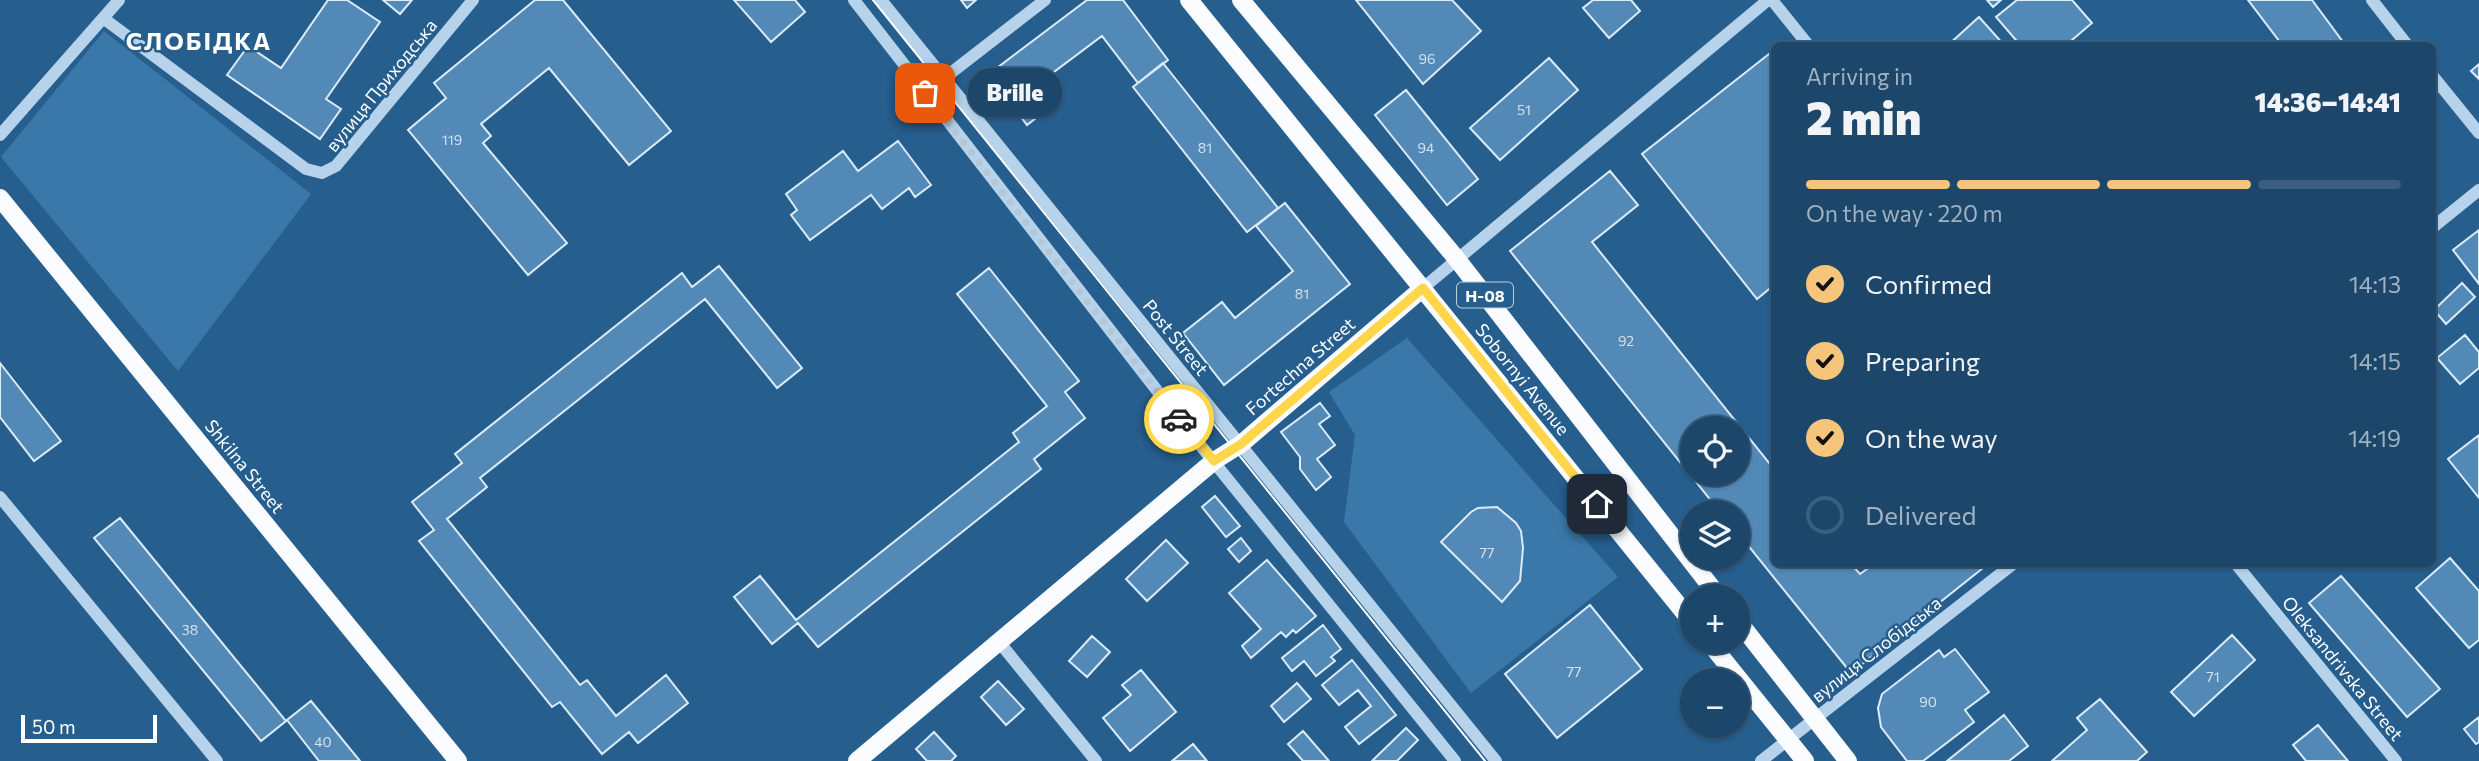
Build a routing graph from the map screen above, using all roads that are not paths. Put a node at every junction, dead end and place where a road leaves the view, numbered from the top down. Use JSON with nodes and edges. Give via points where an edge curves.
{"nodes":[{"id":1,"x":119,"y":0,"type":"edge"},
{"id":2,"x":473,"y":0,"type":"edge"},
{"id":3,"x":854,"y":0,"type":"edge"},
{"id":4,"x":881,"y":0,"type":"edge"},
{"id":5,"x":1045,"y":0,"type":"edge"},
{"id":6,"x":1189,"y":0,"type":"edge"},
{"id":7,"x":1241,"y":0,"type":"edge"},
{"id":8,"x":1770,"y":0,"type":"edge"},
{"id":9,"x":2372,"y":0,"type":"edge"},
{"id":10,"x":103,"y":19,"type":"junction"},
{"id":11,"x":1806,"y":42,"type":"edge"},
{"id":12,"x":2405,"y":42,"type":"edge"},
{"id":13,"x":944,"y":78,"type":"junction"},
{"id":14,"x":2436,"y":80,"type":"edge"},
{"id":15,"x":925,"y":93,"type":"junction"},
{"id":16,"x":2479,"y":133,"type":"edge"},
{"id":17,"x":0,"y":135,"type":"edge"},
{"id":18,"x":2479,"y":190,"type":"edge"},
{"id":19,"x":0,"y":198,"type":"edge"},
{"id":20,"x":2436,"y":225,"type":"edge"},
{"id":21,"x":1456,"y":258,"type":"junction"},
{"id":22,"x":1423,"y":288,"type":"junction"},
{"id":23,"x":1241,"y":444,"type":"junction"},
{"id":24,"x":1214,"y":461,"type":"junction"},
{"id":25,"x":0,"y":497,"type":"edge"},
{"id":26,"x":2009,"y":567,"type":"edge"},
{"id":27,"x":2238,"y":567,"type":"edge"},
{"id":28,"x":1709,"y":584,"type":"edge"},
{"id":29,"x":1680,"y":607,"type":"edge"},
{"id":30,"x":1750,"y":637,"type":"edge"},
{"id":31,"x":1000,"y":643,"type":"junction"},
{"id":32,"x":1719,"y":654,"type":"edge"},
{"id":33,"x":1814,"y":720,"type":"junction"},
{"id":34,"x":1788,"y":740,"type":"junction"},
{"id":35,"x":217,"y":761,"type":"edge"},
{"id":36,"x":458,"y":761,"type":"edge"},
{"id":37,"x":857,"y":761,"type":"edge"},
{"id":38,"x":1096,"y":761,"type":"edge"},
{"id":39,"x":1455,"y":761,"type":"edge"},
{"id":40,"x":1496,"y":761,"type":"edge"},
{"id":41,"x":1761,"y":761,"type":"edge"},
{"id":42,"x":1805,"y":761,"type":"edge"},
{"id":43,"x":1848,"y":761,"type":"edge"},
{"id":44,"x":2396,"y":761,"type":"edge"}],
"edges":[{"from":1,"to":10,"type":"street"},
{"from":2,"to":10,"type":"street","name":"вулиця Приходська","via":[[336,166],[322,173],[306,169]]},
{"from":3,"to":15,"type":"street"},
{"from":4,"to":13,"type":"street","name":"Post Street"},
{"from":5,"to":13,"type":"street"},
{"from":6,"to":22,"type":"main road","name":"Sobornyi Avenue","number":"Н-08"},
{"from":7,"to":21,"type":"main road","name":"Sobornyi Avenue","number":"Н-08"},
{"from":8,"to":11,"type":"street"},
{"from":8,"to":21,"type":"street","name":"Fortechna Street"},
{"from":9,"to":12,"type":"street"},
{"from":10,"to":17,"type":"street"},
{"from":13,"to":15,"type":"street"},
{"from":13,"to":23,"type":"street","name":"Post Street"},
{"from":14,"to":16,"type":"street"},
{"from":15,"to":24,"type":"street"},
{"from":18,"to":20,"type":"street"},
{"from":19,"to":36,"type":"main road","name":"Shkilna Street"},
{"from":21,"to":22,"type":"street","name":"Fortechna Street"},
{"from":21,"to":28,"type":"main road","name":"Sobornyi Avenue","number":"Н-08"},
{"from":22,"to":23,"type":"main road","name":"Fortechna Street"},
{"from":22,"to":29,"type":"main road","name":"Sobornyi Avenue","number":"Н-08"},
{"from":23,"to":24,"type":"main road","name":"Fortechna Street"},
{"from":23,"to":40,"type":"street","name":"Post Street"},
{"from":24,"to":31,"type":"main road","name":"Fortechna Street"},
{"from":24,"to":39,"type":"street"},
{"from":25,"to":35,"type":"street"},
{"from":26,"to":33,"type":"street","name":"вулиця Слобідська"},
{"from":27,"to":44,"type":"street","name":"Oleksandrivska Street"},
{"from":30,"to":33,"type":"main road"},
{"from":31,"to":37,"type":"main road","name":"Fortechna Street"},
{"from":31,"to":38,"type":"street"},
{"from":32,"to":34,"type":"main road"},
{"from":33,"to":34,"type":"street","name":"вулиця Слобідська"},
{"from":33,"to":43,"type":"main road"},
{"from":34,"to":41,"type":"street","name":"вулиця Слобідська"},
{"from":34,"to":42,"type":"main road"}]}
